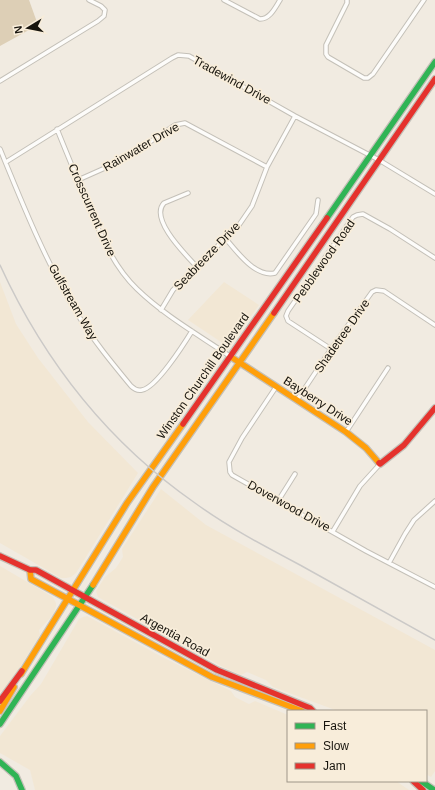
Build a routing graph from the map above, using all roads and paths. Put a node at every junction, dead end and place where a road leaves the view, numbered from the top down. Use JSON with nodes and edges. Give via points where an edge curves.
{"nodes":[{"id":1,"x":89,"y":0,"type":"edge"},
{"id":2,"x":224,"y":0,"type":"edge"},
{"id":3,"x":280,"y":0,"type":"edge"},
{"id":4,"x":347,"y":0,"type":"edge"},
{"id":5,"x":424,"y":0,"type":"edge"},
{"id":6,"x":435,"y":62,"type":"edge"},
{"id":7,"x":435,"y":79,"type":"edge"},
{"id":8,"x":0,"y":81,"type":"edge"},
{"id":9,"x":295,"y":116,"type":"junction"},
{"id":10,"x":57,"y":129,"type":"junction"},
{"id":11,"x":0,"y":149,"type":"edge"},
{"id":12,"x":370,"y":156,"type":"junction"},
{"id":13,"x":379,"y":160,"type":"junction"},
{"id":14,"x":6,"y":162,"type":"junction"},
{"id":15,"x":267,"y":167,"type":"junction"},
{"id":16,"x":78,"y":180,"type":"junction"},
{"id":17,"x":188,"y":193,"type":"dead end"},
{"id":18,"x":435,"y":194,"type":"edge"},
{"id":19,"x":318,"y":200,"type":"dead end"},
{"id":20,"x":226,"y":240,"type":"junction"},
{"id":21,"x":435,"y":258,"type":"edge"},
{"id":22,"x":197,"y":267,"type":"junction"},
{"id":23,"x":161,"y":310,"type":"junction"},
{"id":24,"x":435,"y":325,"type":"edge"},
{"id":25,"x":192,"y":331,"type":"junction"},
{"id":26,"x":331,"y":349,"type":"junction"},
{"id":27,"x":230,"y":357,"type":"junction"},
{"id":28,"x":240,"y":363,"type":"junction"},
{"id":29,"x":388,"y":368,"type":"dead end"},
{"id":30,"x":276,"y":387,"type":"junction"},
{"id":31,"x":297,"y":400,"type":"junction"},
{"id":32,"x":435,"y":408,"type":"edge"},
{"id":33,"x":432,"y":417,"type":"edge"},
{"id":34,"x":346,"y":432,"type":"junction"},
{"id":35,"x":380,"y":464,"type":"junction"},
{"id":36,"x":295,"y":474,"type":"dead end"},
{"id":37,"x":278,"y":501,"type":"junction"},
{"id":38,"x":435,"y":501,"type":"edge"},
{"id":39,"x":333,"y":531,"type":"junction"},
{"id":40,"x":0,"y":556,"type":"edge"},
{"id":41,"x":389,"y":563,"type":"junction"},
{"id":42,"x":30,"y":570,"type":"junction"},
{"id":43,"x":435,"y":587,"type":"edge"},
{"id":44,"x":72,"y":590,"type":"junction"},
{"id":45,"x":85,"y":597,"type":"junction"},
{"id":46,"x":67,"y":599,"type":"junction"},
{"id":47,"x":79,"y":606,"type":"junction"},
{"id":48,"x":22,"y":671,"type":"junction"},
{"id":49,"x":0,"y":701,"type":"edge"},
{"id":50,"x":299,"y":710,"type":"edge"},
{"id":51,"x":312,"y":710,"type":"edge"},
{"id":52,"x":0,"y":711,"type":"edge"},
{"id":53,"x":0,"y":724,"type":"edge"},
{"id":54,"x":0,"y":762,"type":"edge"},
{"id":55,"x":414,"y":782,"type":"edge"},
{"id":56,"x":422,"y":782,"type":"edge"},
{"id":57,"x":22,"y":790,"type":"edge"},
{"id":58,"x":423,"y":790,"type":"edge"},
{"id":59,"x":434,"y":790,"type":"edge"}],
"edges":[{"from":1,"to":8,"type":"street","via":[[101,6],[104,16]]},
{"from":2,"to":3,"type":"street","via":[[260,19],[265,19]]},
{"from":4,"to":5,"type":"street","via":[[326,45],[326,54],[368,78]]},
{"from":6,"to":12,"type":"main road","name":"Winston Churchill Boulevard"},
{"from":7,"to":13,"type":"main road","name":"Winston Churchill Boulevard"},
{"from":9,"to":10,"type":"street","name":"Tradewind Drive","via":[[183,55],[172,58]]},
{"from":9,"to":12,"type":"street","name":"Tradewind Drive"},
{"from":9,"to":15,"type":"street","name":"Seabreeze Drive"},
{"from":10,"to":14,"type":"street","name":"Tradewind Drive"},
{"from":10,"to":16,"type":"street","name":"Crosscurrent Drive"},
{"from":11,"to":14,"type":"street","name":"Gulfstream Way"},
{"from":12,"to":13,"type":"street","name":"Tradewind Drive"},
{"from":12,"to":27,"type":"main road","name":"Winston Churchill Boulevard"},
{"from":13,"to":18,"type":"street","name":"Tradewind Drive"},
{"from":13,"to":28,"type":"main road","name":"Winston Churchill Boulevard"},
{"from":14,"to":25,"type":"street","name":"Gulfstream Way","via":[[49,260],[78,316],[131,386],[139,390],[147,388],[166,370]]},
{"from":15,"to":16,"type":"street","name":"Rainwater Drive","via":[[185,123],[175,125],[123,160]]},
{"from":15,"to":20,"type":"street","name":"Seabreeze Drive","via":[[252,206]]},
{"from":16,"to":23,"type":"street","name":"Crosscurrent Drive","via":[[115,262],[135,288]]},
{"from":17,"to":22,"type":"street","via":[[164,203],[160,213],[171,237]]},
{"from":19,"to":20,"type":"street","via":[[316,214],[275,273],[262,273]]},
{"from":20,"to":22,"type":"street","name":"Seabreeze Drive"},
{"from":21,"to":26,"type":"street","name":"Pebblewood Road","via":[[363,214],[353,217],[286,316],[288,320]]},
{"from":22,"to":23,"type":"street","name":"Seabreeze Drive","via":[[173,290]]},
{"from":23,"to":25,"type":"street","name":"Crosscurrent Drive"},
{"from":24,"to":26,"type":"street","name":"Shadetree Drive","via":[[384,291],[376,290]]},
{"from":25,"to":27,"type":"street","name":"Crosscurrent Drive"},
{"from":26,"to":31,"type":"street","name":"Shadetree Drive"},
{"from":27,"to":28,"type":"main road","name":"Bayberry Drive"},
{"from":27,"to":44,"type":"main road","name":"Winston Churchill Boulevard","via":[[128,503]]},
{"from":28,"to":30,"type":"main road","name":"Bayberry Drive"},
{"from":28,"to":45,"type":"main road","name":"Winston Churchill Boulevard","via":[[153,487]]},
{"from":29,"to":34,"type":"street"},
{"from":30,"to":31,"type":"main road","name":"Bayberry Drive"},
{"from":30,"to":37,"type":"street","name":"Doverwood Drive","via":[[229,462],[232,475]]},
{"from":31,"to":34,"type":"main road","name":"Bayberry Drive"},
{"from":32,"to":33,"type":"main road"},
{"from":33,"to":35,"type":"main road"},
{"from":34,"to":35,"type":"main road","name":"Bayberry Drive","via":[[366,448]]},
{"from":35,"to":39,"type":"street","via":[[360,486]]},
{"from":36,"to":37,"type":"street"},
{"from":37,"to":39,"type":"street","name":"Doverwood Drive"},
{"from":38,"to":41,"type":"street","via":[[414,520]]},
{"from":39,"to":41,"type":"street","name":"Doverwood Drive"},
{"from":40,"to":42,"type":"main road","name":"Argentia Road"},
{"from":41,"to":43,"type":"street","name":"Doverwood Drive"},
{"from":42,"to":44,"type":"main road","name":"Argentia Road","via":[[36,570]]},
{"from":42,"to":46,"type":"main road","name":"Argentia Road","via":[[31,579]]},
{"from":44,"to":45,"type":"main road","name":"Argentia Road"},
{"from":44,"to":46,"type":"main road","name":"Winston Churchill Boulevard"},
{"from":45,"to":47,"type":"main road","name":"Winston Churchill Boulevard"},
{"from":45,"to":51,"type":"main road","name":"Argentia Road","via":[[217,670]]},
{"from":46,"to":47,"type":"main road","name":"Argentia Road"},
{"from":46,"to":48,"type":"main road","name":"Winston Churchill Boulevard"},
{"from":47,"to":50,"type":"main road","name":"Argentia Road","via":[[217,679]]},
{"from":47,"to":53,"type":"main road","name":"Winston Churchill Boulevard"},
{"from":48,"to":49,"type":"main road"},
{"from":48,"to":52,"type":"main road","name":"Winston Churchill Boulevard"},
{"from":54,"to":57,"type":"main road","via":[[16,776]]},
{"from":55,"to":58,"type":"main road"},
{"from":56,"to":59,"type":"main road"}]}
